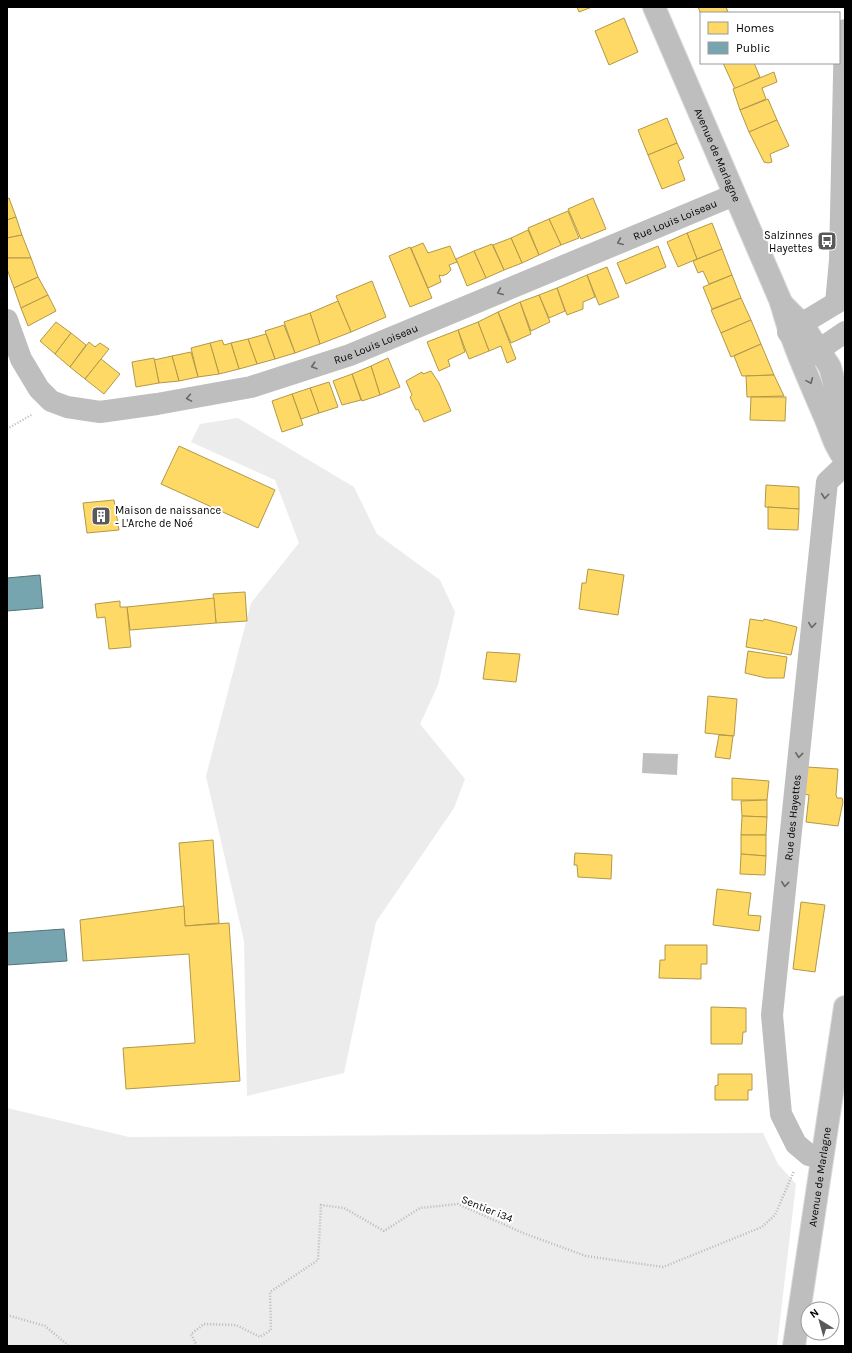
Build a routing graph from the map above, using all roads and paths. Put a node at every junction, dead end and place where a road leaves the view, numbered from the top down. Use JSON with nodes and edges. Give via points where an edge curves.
{"nodes":[{"id":1,"x":654,"y":7,"type":"edge"},
{"id":2,"x":845,"y":30,"type":"edge"},
{"id":3,"x":734,"y":195,"type":"junction"},
{"id":4,"x":841,"y":306,"type":"edge"},
{"id":5,"x":7,"y":320,"type":"edge"},
{"id":6,"x":795,"y":328,"type":"junction"},
{"id":7,"x":845,"y":332,"type":"edge"},
{"id":8,"x":819,"y":350,"type":"junction"},
{"id":9,"x":38,"y":411,"type":"dead end"},
{"id":10,"x":845,"y":424,"type":"edge"},
{"id":11,"x":7,"y":429,"type":"edge"},
{"id":12,"x":845,"y":459,"type":"edge"},
{"id":13,"x":845,"y":465,"type":"edge"},
{"id":14,"x":845,"y":1007,"type":"edge"},
{"id":15,"x":813,"y":1154,"type":"junction"},
{"id":16,"x":7,"y":1315,"type":"edge"},
{"id":17,"x":69,"y":1346,"type":"edge"},
{"id":18,"x":197,"y":1346,"type":"edge"},
{"id":19,"x":794,"y":1346,"type":"edge"}],
"edges":[{"from":1,"to":3,"type":"street","name":"Avenue de Marlagne"},
{"from":2,"to":4,"type":"street"},
{"from":3,"to":5,"type":"street","name":"Rue Louis Loiseau","one_way":true,"via":[[350,355],[251,387],[157,404],[100,412],[67,407],[51,401],[39,389],[21,359]]},
{"from":3,"to":6,"type":"street","name":"Avenue de Marlagne","via":[[780,302]]},
{"from":4,"to":6,"type":"street"},
{"from":6,"to":8,"type":"street","name":"Avenue de Marlagne"},
{"from":6,"to":12,"type":"street","name":"Avenue de Marlagne","one_way":true,"via":[[837,450]]},
{"from":7,"to":8,"type":"street"},
{"from":8,"to":10,"type":"street","name":"Avenue de Marlagne","via":[[830,367]]},
{"from":9,"to":11,"type":"path"},
{"from":13,"to":15,"type":"street","name":"Rue des Hayettes","one_way":true,"via":[[827,482],[772,1014],[781,1114],[796,1144]]},
{"from":14,"to":15,"type":"street","name":"Avenue de Marlagne"},
{"from":15,"to":18,"type":"path","name":"Sentier i34","via":[[775,1215],[762,1227],[663,1267],[586,1256],[523,1233],[458,1204],[420,1208],[384,1231],[344,1208],[321,1205],[318,1260],[270,1292],[271,1330],[260,1337],[236,1325],[204,1324],[191,1334]]},
{"from":15,"to":19,"type":"street","name":"Avenue de Marlagne"},
{"from":16,"to":17,"type":"path","via":[[45,1326]]}]}
